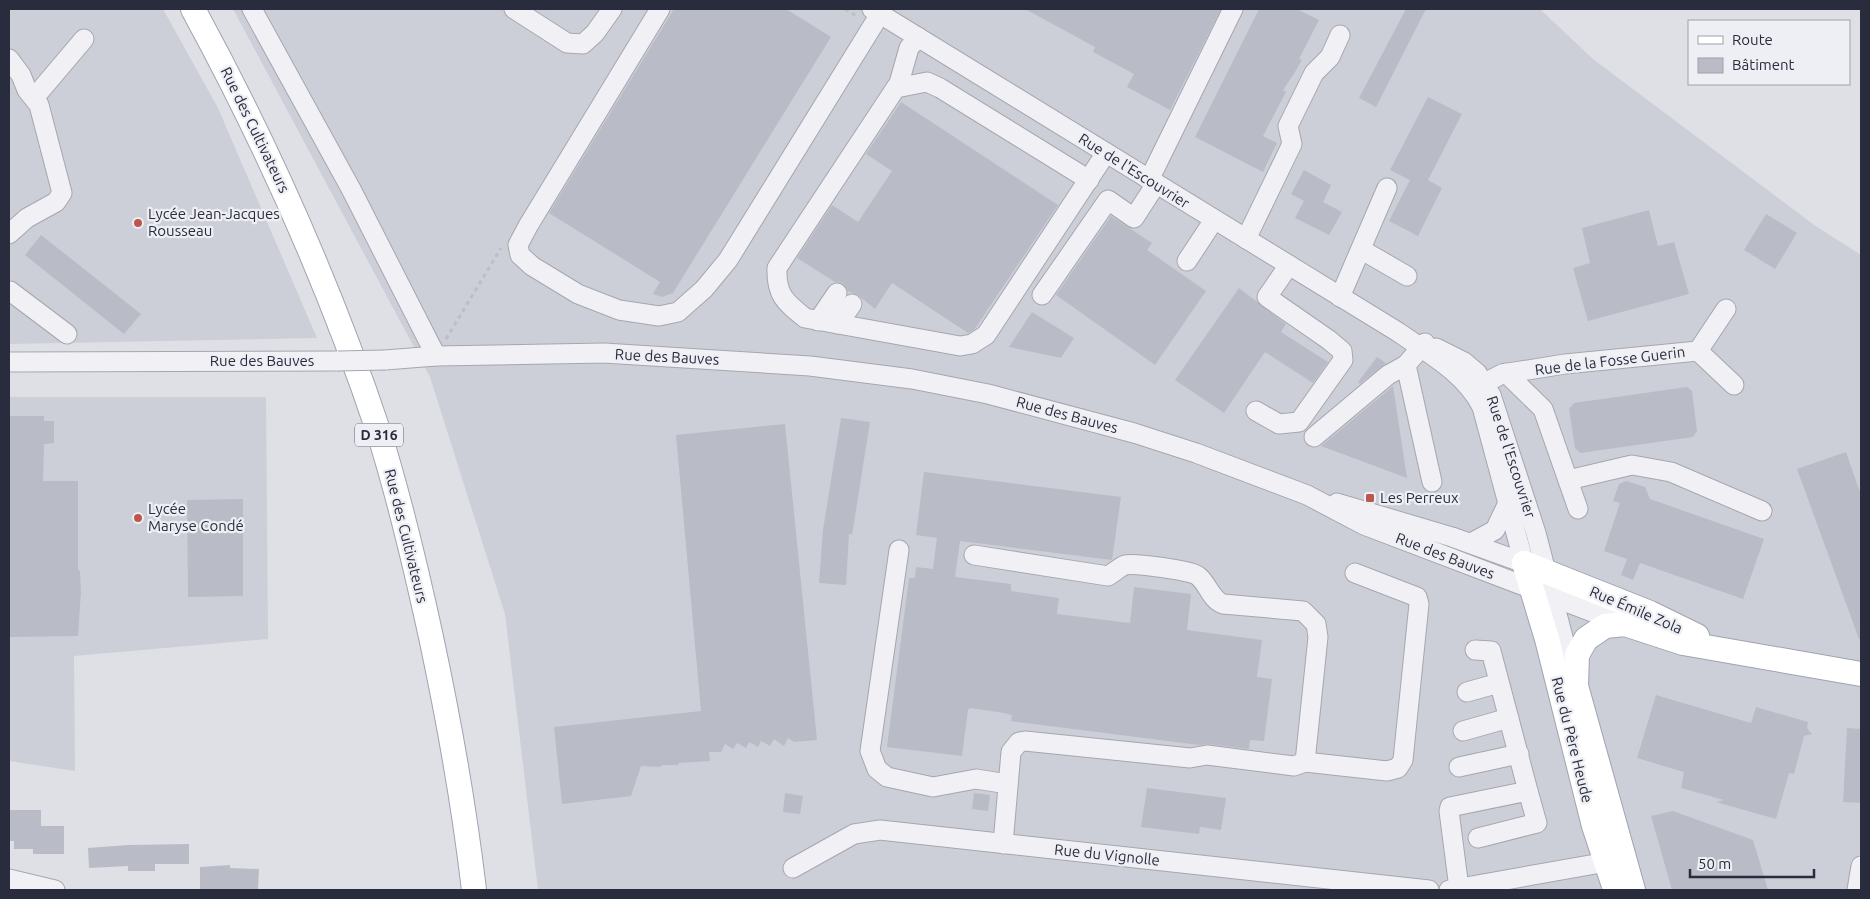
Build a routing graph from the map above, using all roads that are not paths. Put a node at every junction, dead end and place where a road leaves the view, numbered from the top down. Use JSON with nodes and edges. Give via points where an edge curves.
{"nodes":[{"id":1,"x":194,"y":9,"type":"edge"},
{"id":2,"x":212,"y":9,"type":"edge"},
{"id":3,"x":252,"y":9,"type":"edge"},
{"id":4,"x":514,"y":9,"type":"edge"},
{"id":5,"x":612,"y":9,"type":"edge"},
{"id":6,"x":660,"y":9,"type":"edge"},
{"id":7,"x":1233,"y":9,"type":"edge"},
{"id":8,"x":876,"y":11,"type":"edge"},
{"id":9,"x":1340,"y":35,"type":"dead end"},
{"id":10,"x":918,"y":37,"type":"junction"},
{"id":11,"x":84,"y":39,"type":"dead end"},
{"id":12,"x":9,"y":59,"type":"edge"},
{"id":13,"x":896,"y":88,"type":"junction"},
{"id":14,"x":34,"y":98,"type":"junction"},
{"id":15,"x":1106,"y":153,"type":"junction"},
{"id":16,"x":1089,"y":180,"type":"junction"},
{"id":17,"x":1153,"y":182,"type":"junction"},
{"id":18,"x":1387,"y":188,"type":"dead end"},
{"id":19,"x":1214,"y":220,"type":"junction"},
{"id":20,"x":9,"y":234,"type":"edge"},
{"id":21,"x":1246,"y":239,"type":"junction"},
{"id":22,"x":1362,"y":250,"type":"junction"},
{"id":23,"x":1187,"y":261,"type":"dead end"},
{"id":24,"x":1289,"y":265,"type":"junction"},
{"id":25,"x":1407,"y":276,"type":"dead end"},
{"id":26,"x":9,"y":293,"type":"edge"},
{"id":27,"x":1042,"y":295,"type":"dead end"},
{"id":28,"x":1340,"y":296,"type":"junction"},
{"id":29,"x":1726,"y":309,"type":"dead end"},
{"id":30,"x":818,"y":321,"type":"junction"},
{"id":31,"x":838,"y":324,"type":"junction"},
{"id":32,"x":67,"y":334,"type":"dead end"},
{"id":33,"x":1423,"y":346,"type":"junction"},
{"id":34,"x":1698,"y":350,"type":"junction"},
{"id":35,"x":436,"y":356,"type":"junction"},
{"id":36,"x":9,"y":362,"type":"edge"},
{"id":37,"x":1406,"y":365,"type":"junction"},
{"id":38,"x":1514,"y":375,"type":"junction"},
{"id":39,"x":1734,"y":385,"type":"dead end"},
{"id":40,"x":1482,"y":393,"type":"junction"},
{"id":41,"x":1256,"y":411,"type":"dead end"},
{"id":42,"x":1314,"y":437,"type":"dead end"},
{"id":43,"x":1568,"y":480,"type":"junction"},
{"id":44,"x":1432,"y":482,"type":"dead end"},
{"id":45,"x":1307,"y":495,"type":"junction"},
{"id":46,"x":1508,"y":503,"type":"junction"},
{"id":47,"x":1578,"y":509,"type":"dead end"},
{"id":48,"x":1762,"y":511,"type":"dead end"},
{"id":49,"x":1471,"y":543,"type":"junction"},
{"id":50,"x":899,"y":550,"type":"dead end"},
{"id":51,"x":974,"y":555,"type":"dead end"},
{"id":52,"x":1355,"y":573,"type":"dead end"},
{"id":53,"x":1544,"y":583,"type":"junction"},
{"id":54,"x":1625,"y":624,"type":"junction"},
{"id":55,"x":1726,"y":649,"type":"junction"},
{"id":56,"x":1475,"y":650,"type":"dead end"},
{"id":57,"x":1861,"y":674,"type":"edge"},
{"id":58,"x":1499,"y":683,"type":"junction"},
{"id":59,"x":1576,"y":686,"type":"junction"},
{"id":60,"x":1467,"y":692,"type":"dead end"},
{"id":61,"x":1508,"y":718,"type":"junction"},
{"id":62,"x":1463,"y":731,"type":"dead end"},
{"id":63,"x":1519,"y":754,"type":"junction"},
{"id":64,"x":1305,"y":762,"type":"junction"},
{"id":65,"x":1459,"y":767,"type":"dead end"},
{"id":66,"x":1008,"y":784,"type":"junction"},
{"id":67,"x":1528,"y":791,"type":"junction"},
{"id":68,"x":1478,"y":838,"type":"dead end"},
{"id":69,"x":1003,"y":844,"type":"junction"},
{"id":70,"x":1615,"y":860,"type":"junction"},
{"id":71,"x":1861,"y":866,"type":"edge"},
{"id":72,"x":793,"y":868,"type":"dead end"},
{"id":73,"x":9,"y":879,"type":"edge"},
{"id":74,"x":1454,"y":889,"type":"edge"},
{"id":75,"x":55,"y":890,"type":"edge"},
{"id":76,"x":474,"y":890,"type":"edge"},
{"id":77,"x":490,"y":890,"type":"edge"},
{"id":78,"x":1429,"y":890,"type":"edge"},
{"id":79,"x":1616,"y":890,"type":"edge"},
{"id":80,"x":1633,"y":890,"type":"edge"},
{"id":81,"x":1857,"y":890,"type":"edge"}],
"edges":[{"from":1,"to":76,"type":"main road","name":"Rue des Cultivateurs","number":"D 316","via":[[286,191],[332,303],[379,435],[414,560],[451,732]]},
{"from":2,"to":77,"type":"main road","name":"Rue des Cultivateurs","number":"D 316","via":[[266,114],[313,217],[393,428],[432,572],[456,680]]},
{"from":3,"to":35,"type":"street","via":[[351,189]]},
{"from":4,"to":5,"type":"street","via":[[566,43],[583,44],[596,33]]},
{"from":6,"to":8,"type":"street","via":[[518,245],[520,255],[532,266],[578,294],[619,310],[660,316],[678,312],[704,289],[728,260]]},
{"from":7,"to":17,"type":"street"},
{"from":8,"to":10,"type":"street","name":"Rue de l'Escouvrier"},
{"from":9,"to":21,"type":"street","via":[[1330,57],[1314,73],[1288,126],[1292,144]]},
{"from":10,"to":13,"type":"street","via":[[910,48]]},
{"from":10,"to":15,"type":"street","name":"Rue de l'Escouvrier"},
{"from":11,"to":14,"type":"street"},
{"from":12,"to":14,"type":"street"},
{"from":13,"to":16,"type":"street","via":[[927,82],[940,88]]},
{"from":13,"to":30,"type":"street","via":[[778,268],[777,284],[786,303],[805,318]]},
{"from":14,"to":20,"type":"street","via":[[40,104],[62,192],[56,202],[27,218]]},
{"from":15,"to":16,"type":"street"},
{"from":15,"to":17,"type":"street","name":"Rue de l'Escouvrier"},
{"from":16,"to":31,"type":"street","via":[[986,336],[960,346]]},
{"from":17,"to":19,"type":"street","name":"Rue de l'Escouvrier"},
{"from":17,"to":27,"type":"street","via":[[1134,218],[1108,200]]},
{"from":18,"to":22,"type":"street"},
{"from":19,"to":21,"type":"street","name":"Rue de l'Escouvrier"},
{"from":19,"to":23,"type":"street"},
{"from":21,"to":24,"type":"street","name":"Rue de l'Escouvrier"},
{"from":22,"to":25,"type":"street"},
{"from":22,"to":28,"type":"street"},
{"from":24,"to":28,"type":"street","name":"Rue de l'Escouvrier"},
{"from":24,"to":41,"type":"street","via":[[1267,297],[1329,340],[1342,351],[1344,360],[1299,422],[1279,424]]},
{"from":26,"to":32,"type":"street"},
{"from":28,"to":33,"type":"street","name":"Rue de l'Escouvrier"},
{"from":29,"to":34,"type":"street","name":"Rue de la Fosse Guerin"},
{"from":30,"to":31,"type":"street"},
{"from":30,"to":31,"type":"street","via":[[844,298]]},
{"from":33,"to":37,"type":"street"},
{"from":33,"to":40,"type":"street","name":"Rue de l'Escouvrier"},
{"from":34,"to":38,"type":"street","name":"Rue de la Fosse Guerin","via":[[1565,364]]},
{"from":34,"to":39,"type":"street","name":"Rue de la Fosse Guerin"},
{"from":35,"to":36,"type":"street","name":"Rue des Bauves","bridge":true,"via":[[338,361]]},
{"from":35,"to":45,"type":"street","name":"Rue des Bauves","via":[[604,353],[810,366],[912,379],[988,394],[1134,433]]},
{"from":37,"to":42,"type":"street","via":[[1388,375]]},
{"from":37,"to":44,"type":"street"},
{"from":38,"to":40,"type":"street","name":"Rue de la Fosse Guerin"},
{"from":38,"to":43,"type":"street","via":[[1543,409]]},
{"from":40,"to":46,"type":"street","name":"Rue de l'Escouvrier"},
{"from":40,"to":53,"type":"street","name":"Rue de l'Escouvrier"},
{"from":43,"to":47,"type":"street"},
{"from":43,"to":48,"type":"street","via":[[1632,465],[1672,472]]},
{"from":45,"to":49,"type":"street","name":"Rue des Bauves"},
{"from":45,"to":53,"type":"street","name":"Rue des Bauves","via":[[1364,525]]},
{"from":46,"to":49,"type":"street","via":[[1495,530]]},
{"from":46,"to":53,"type":"street","via":[[1522,520]]},
{"from":49,"to":53,"type":"street","name":"Rue des Bauves"},
{"from":50,"to":66,"type":"street","via":[[870,752],[872,758],[887,777],[933,787],[976,779]]},
{"from":51,"to":64,"type":"street","via":[[1108,576],[1126,565],[1181,569],[1196,574],[1215,601],[1223,604],[1303,611],[1316,624],[1318,637]]},
{"from":52,"to":64,"type":"street","via":[[1417,597],[1419,604],[1403,760],[1398,768],[1387,772]]},
{"from":53,"to":54,"type":"street","name":"Rue Émile Zola"},
{"from":53,"to":55,"type":"main road","name":"Rue Émile Zola","via":[[1650,613]]},
{"from":53,"to":59,"type":"street","name":"Rue du Père Heude"},
{"from":53,"to":70,"type":"main road","name":"Rue du Père Heude","via":[[1594,826]]},
{"from":54,"to":55,"type":"main road","name":"Rue Émile Zola","via":[[1667,639]]},
{"from":54,"to":59,"type":"main road","via":[[1605,626],[1586,639],[1577,655]]},
{"from":55,"to":57,"type":"main road","name":"Rue Émile Zola"},
{"from":56,"to":58,"type":"street","via":[[1491,651]]},
{"from":58,"to":60,"type":"street"},
{"from":58,"to":61,"type":"street"},
{"from":59,"to":70,"type":"main road","name":"Rue du Père Heude"},
{"from":61,"to":62,"type":"street"},
{"from":61,"to":63,"type":"street"},
{"from":63,"to":65,"type":"street"},
{"from":63,"to":67,"type":"street"},
{"from":64,"to":66,"type":"street","via":[[1294,766],[1207,755],[1190,758],[1025,741],[1019,742],[1011,752]]},
{"from":66,"to":69,"type":"street"},
{"from":67,"to":68,"type":"street","via":[[1537,823]]},
{"from":67,"to":74,"type":"street","via":[[1450,807]]},
{"from":69,"to":72,"type":"street","name":"Rue du Vignolle","via":[[880,830],[854,834]]},
{"from":69,"to":78,"type":"street","name":"Rue du Vignolle"},
{"from":70,"to":74,"type":"street"},
{"from":70,"to":79,"type":"main road","name":"Rue du Père Heude"},
{"from":70,"to":80,"type":"main road","name":"Rue du Père Heude"},
{"from":71,"to":81,"type":"street"},
{"from":73,"to":75,"type":"street"}]}
